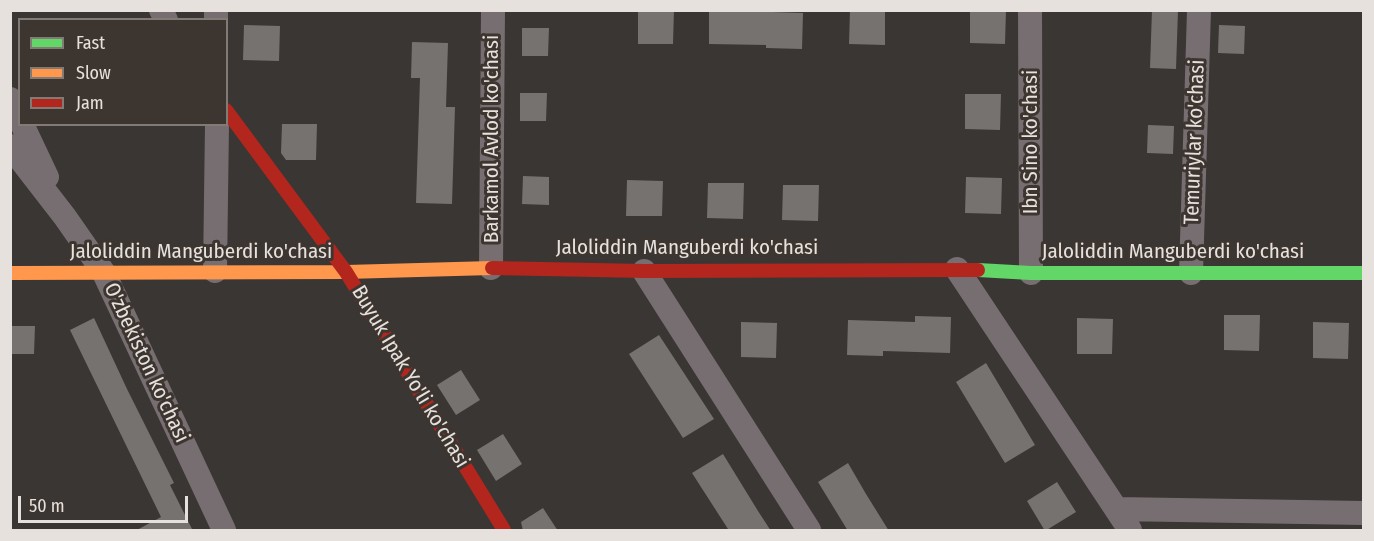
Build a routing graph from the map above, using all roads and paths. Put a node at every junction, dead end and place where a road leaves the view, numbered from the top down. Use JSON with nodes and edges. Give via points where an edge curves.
{"nodes":[{"id":1,"x":493,"y":10,"type":"edge"},
{"id":2,"x":1030,"y":10,"type":"edge"},
{"id":3,"x":1199,"y":10,"type":"edge"},
{"id":4,"x":10,"y":99,"type":"edge"},
{"id":5,"x":228,"y":113,"type":"edge"},
{"id":6,"x":18,"y":115,"type":"edge"},
{"id":7,"x":23,"y":126,"type":"edge"},
{"id":8,"x":217,"y":126,"type":"edge"},
{"id":9,"x":10,"y":146,"type":"edge"},
{"id":10,"x":65,"y":217,"type":"junction"},
{"id":11,"x":491,"y":268,"type":"junction"},
{"id":12,"x":957,"y":269,"type":"junction"},
{"id":13,"x":215,"y":271,"type":"junction"},
{"id":14,"x":644,"y":271,"type":"junction"},
{"id":15,"x":346,"y":272,"type":"junction"},
{"id":16,"x":10,"y":273,"type":"edge"},
{"id":17,"x":104,"y":273,"type":"junction"},
{"id":18,"x":1031,"y":273,"type":"junction"},
{"id":19,"x":1191,"y":273,"type":"junction"},
{"id":20,"x":1364,"y":273,"type":"edge"},
{"id":21,"x":1117,"y":508,"type":"junction"},
{"id":22,"x":1364,"y":513,"type":"edge"},
{"id":23,"x":224,"y":531,"type":"edge"},
{"id":24,"x":504,"y":531,"type":"edge"},
{"id":25,"x":809,"y":531,"type":"edge"},
{"id":26,"x":1130,"y":531,"type":"edge"}],
"edges":[{"from":1,"to":11,"type":"street","name":"Barkamol Avlod ko'chasi"},
{"from":2,"to":18,"type":"street","name":"Ibn Sino ko'chasi"},
{"from":3,"to":19,"type":"street","name":"Temuriylar ko'chasi"},
{"from":4,"to":6,"type":"street"},
{"from":5,"to":15,"type":"street","name":"Buyuk Ipak Yo'li ko'chasi"},
{"from":7,"to":10,"type":"street"},
{"from":8,"to":13,"type":"street"},
{"from":9,"to":10,"type":"street","name":"O'zbekiston ko'chasi"},
{"from":10,"to":17,"type":"street","name":"O'zbekiston ko'chasi"},
{"from":11,"to":14,"type":"street","name":"Jaloliddin Manguberdi ko'chasi"},
{"from":11,"to":15,"type":"street","name":"Jaloliddin Manguberdi ko'chasi"},
{"from":12,"to":14,"type":"street","name":"Jaloliddin Manguberdi ko'chasi"},
{"from":12,"to":18,"type":"street","name":"Jaloliddin Manguberdi ko'chasi"},
{"from":12,"to":21,"type":"street"},
{"from":13,"to":15,"type":"street","name":"Jaloliddin Manguberdi ko'chasi"},
{"from":13,"to":17,"type":"street","name":"Jaloliddin Manguberdi ko'chasi"},
{"from":14,"to":25,"type":"street"},
{"from":15,"to":24,"type":"street","name":"Buyuk Ipak Yo'li ko'chasi"},
{"from":16,"to":17,"type":"street","name":"Jaloliddin Manguberdi ko'chasi"},
{"from":17,"to":23,"type":"street","name":"O'zbekiston ko'chasi"},
{"from":18,"to":19,"type":"street","name":"Jaloliddin Manguberdi ko'chasi"},
{"from":19,"to":20,"type":"street","name":"Jaloliddin Manguberdi ko'chasi"},
{"from":21,"to":22,"type":"street"},
{"from":21,"to":26,"type":"street"}]}
